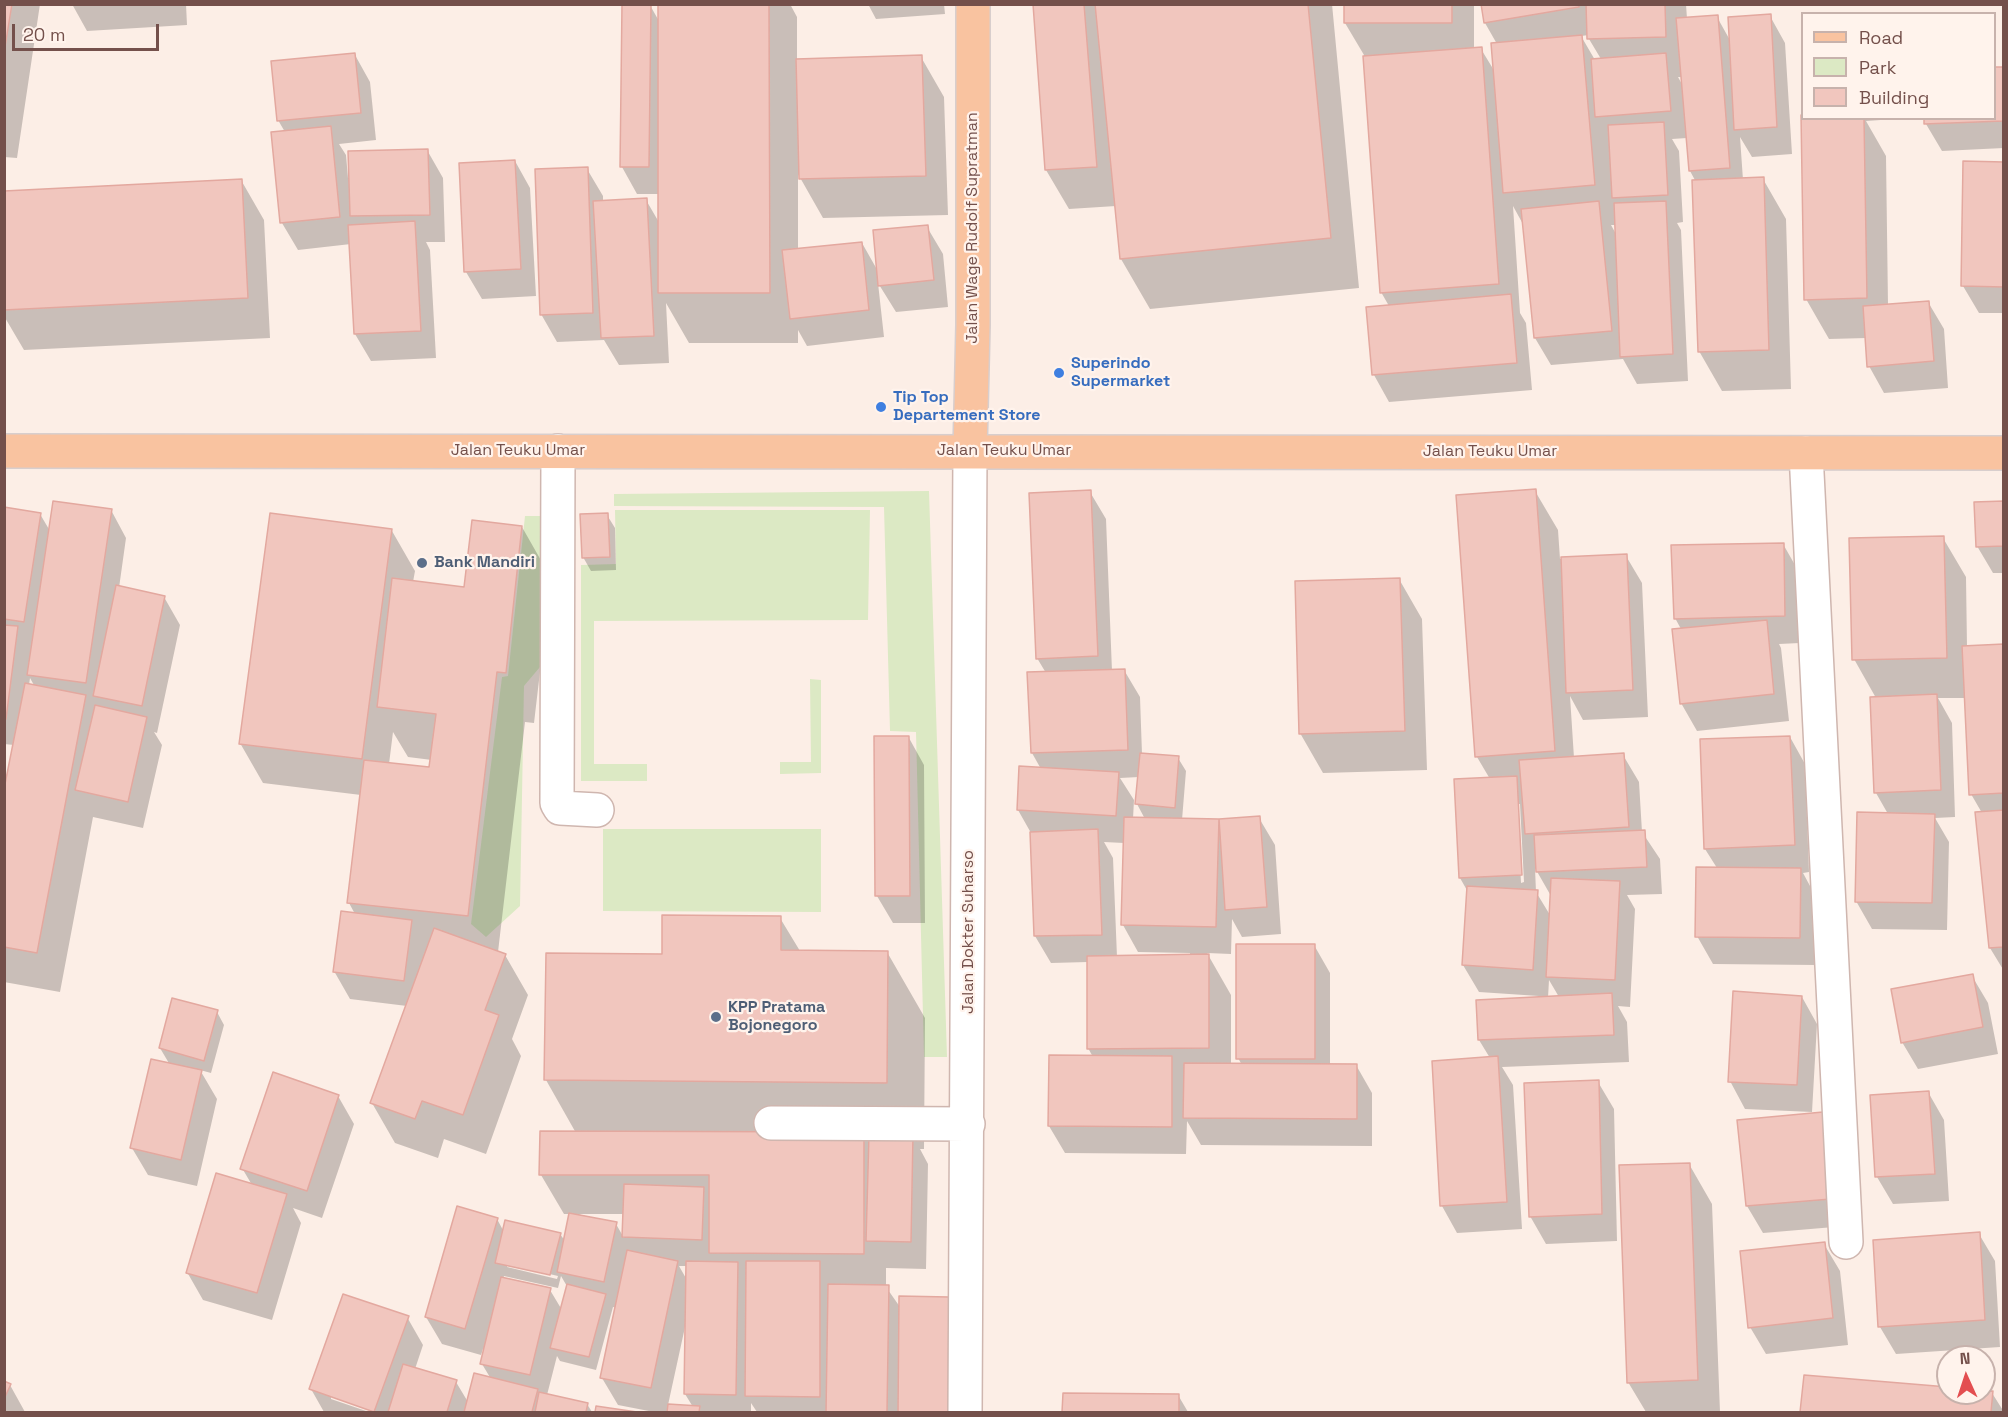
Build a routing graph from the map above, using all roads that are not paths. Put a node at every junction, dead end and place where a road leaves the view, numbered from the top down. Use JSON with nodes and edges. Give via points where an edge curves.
{"nodes":[{"id":1,"x":973,"y":4,"type":"edge"},
{"id":2,"x":4,"y":451,"type":"edge"},
{"id":3,"x":970,"y":451,"type":"junction"},
{"id":4,"x":558,"y":452,"type":"junction"},
{"id":5,"x":1806,"y":453,"type":"junction"},
{"id":6,"x":2004,"y":453,"type":"edge"},
{"id":7,"x":597,"y":810,"type":"dead end"},
{"id":8,"x":771,"y":1123,"type":"dead end"},
{"id":9,"x":968,"y":1124,"type":"junction"},
{"id":10,"x":1846,"y":1242,"type":"dead end"},
{"id":11,"x":965,"y":1413,"type":"edge"}],
"edges":[{"from":1,"to":3,"type":"main road","name":"Jalan Wage Rudolf Supratman"},
{"from":2,"to":4,"type":"main road","name":"Jalan Teuku Umar"},
{"from":3,"to":4,"type":"main road","name":"Jalan Teuku Umar"},
{"from":3,"to":5,"type":"main road","name":"Jalan Teuku Umar"},
{"from":3,"to":9,"type":"street","name":"Jalan Dokter Suharso"},
{"from":4,"to":7,"type":"street","via":[[557,803],[560,808]]},
{"from":5,"to":6,"type":"main road","name":"Jalan Teuku Umar"},
{"from":5,"to":10,"type":"street"},
{"from":8,"to":9,"type":"street"},
{"from":9,"to":11,"type":"street","name":"Jalan Dokter Suharso"}]}
